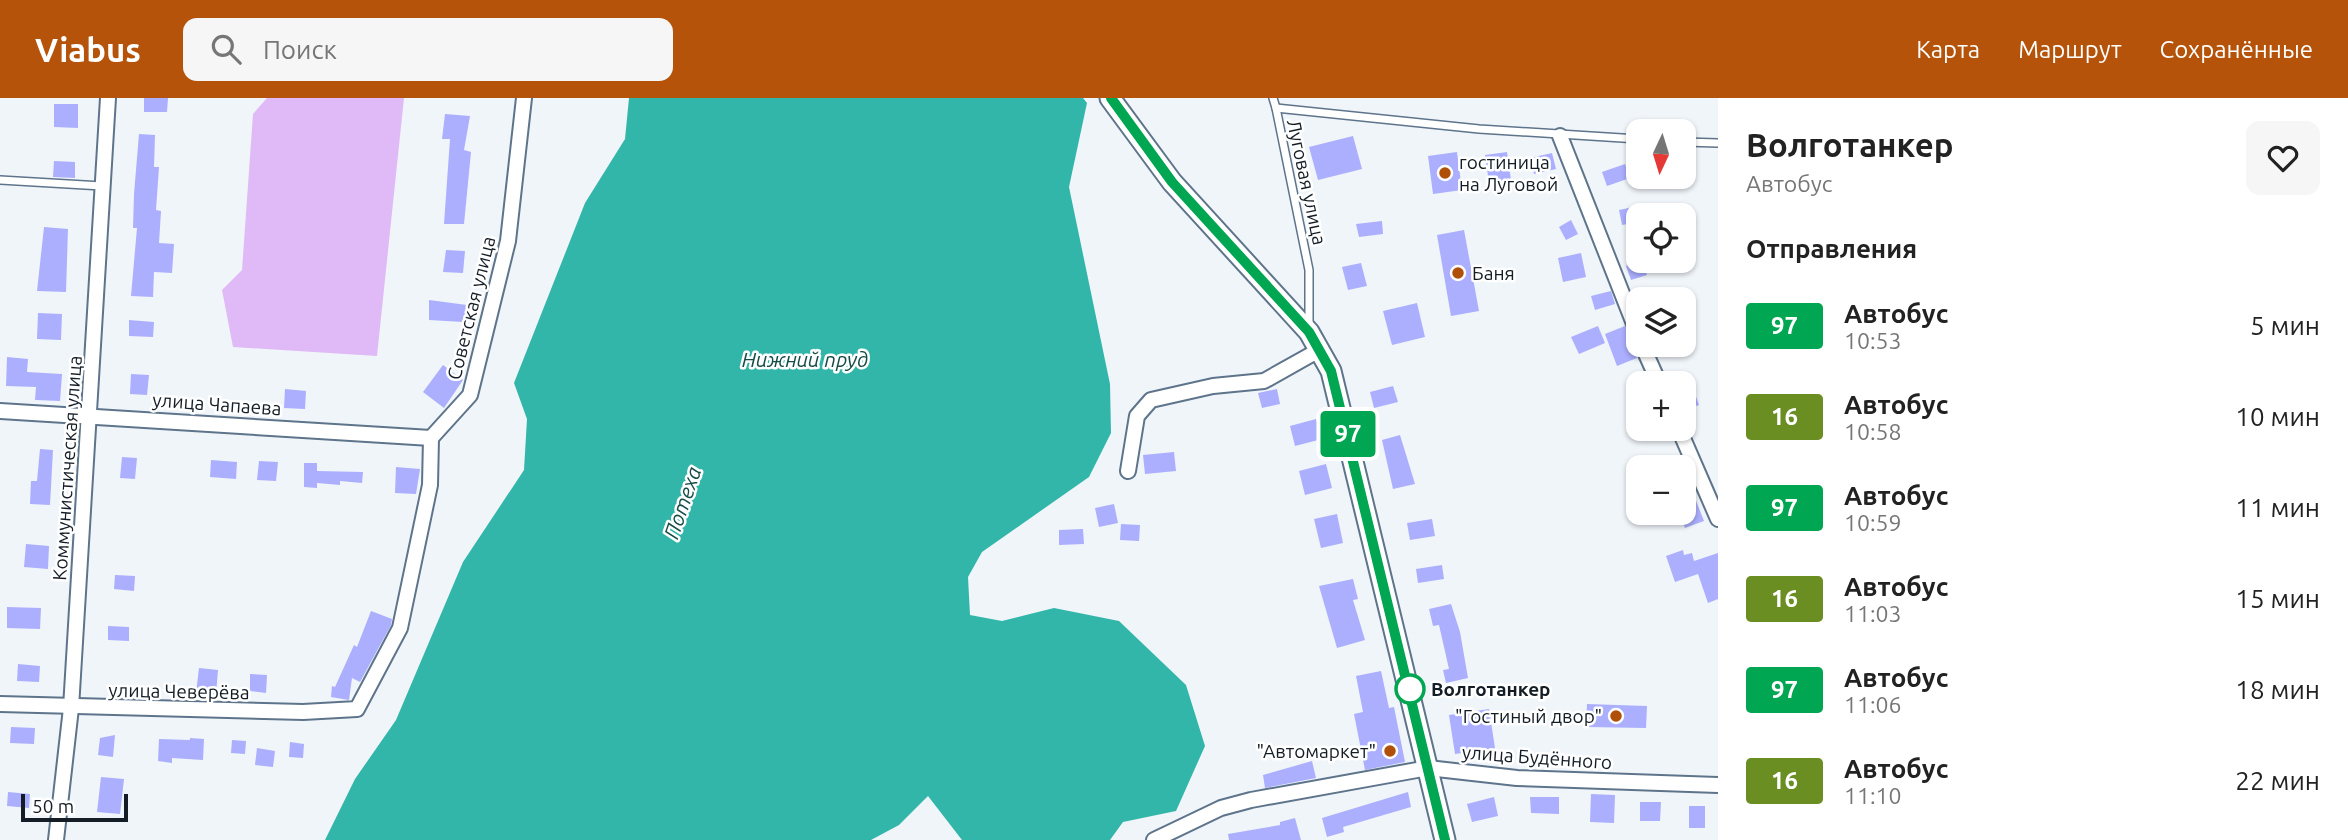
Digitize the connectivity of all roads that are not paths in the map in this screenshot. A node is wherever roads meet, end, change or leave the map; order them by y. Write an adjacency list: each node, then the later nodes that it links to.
1 (108, 98): 11 (street, Коммунистическая улица)
2 (524, 98): 17 (street, Советская улица)
3 (1111, 98): 13 (main road)
4 (1273, 98): 5 (lane)
5 (1276, 108): 6 (lane, Луговая улица); 13 (lane, Луговая улица)
6 (1560, 135): 7 (lane, Луговая улица); 12 (street)
7 (1626, 138)
8 (1696, 142): 9 (lane)
9 (1718, 143)
10 (0, 180): 11 (lane)
11 (103, 187): 16 (street, Коммунистическая улица)
12 (1626, 303)
13 (1309, 332): 14 (main road)
14 (1321, 349): 19 (street); 23 (main road)
15 (0, 411): 16 (street, улица Чапаева)
16 (90, 415): 17 (street, улица Чапаева); 22 (street, Коммунистическая улица)
17 (431, 438): 22 (street, улица Чеверёва)
18 (1684, 441): 20 (street)
19 (1128, 471)
20 (1718, 519)
21 (0, 704): 22 (street, улица Чеверёва)
22 (71, 708): 26 (street, Коммунистическая улица)
23 (1428, 768): 24 (street, улица Будённого); 25 (street, улица Будённого); 27 (main road)
24 (1718, 785)
25 (1154, 839)
26 (56, 840)
27 (1445, 840)

